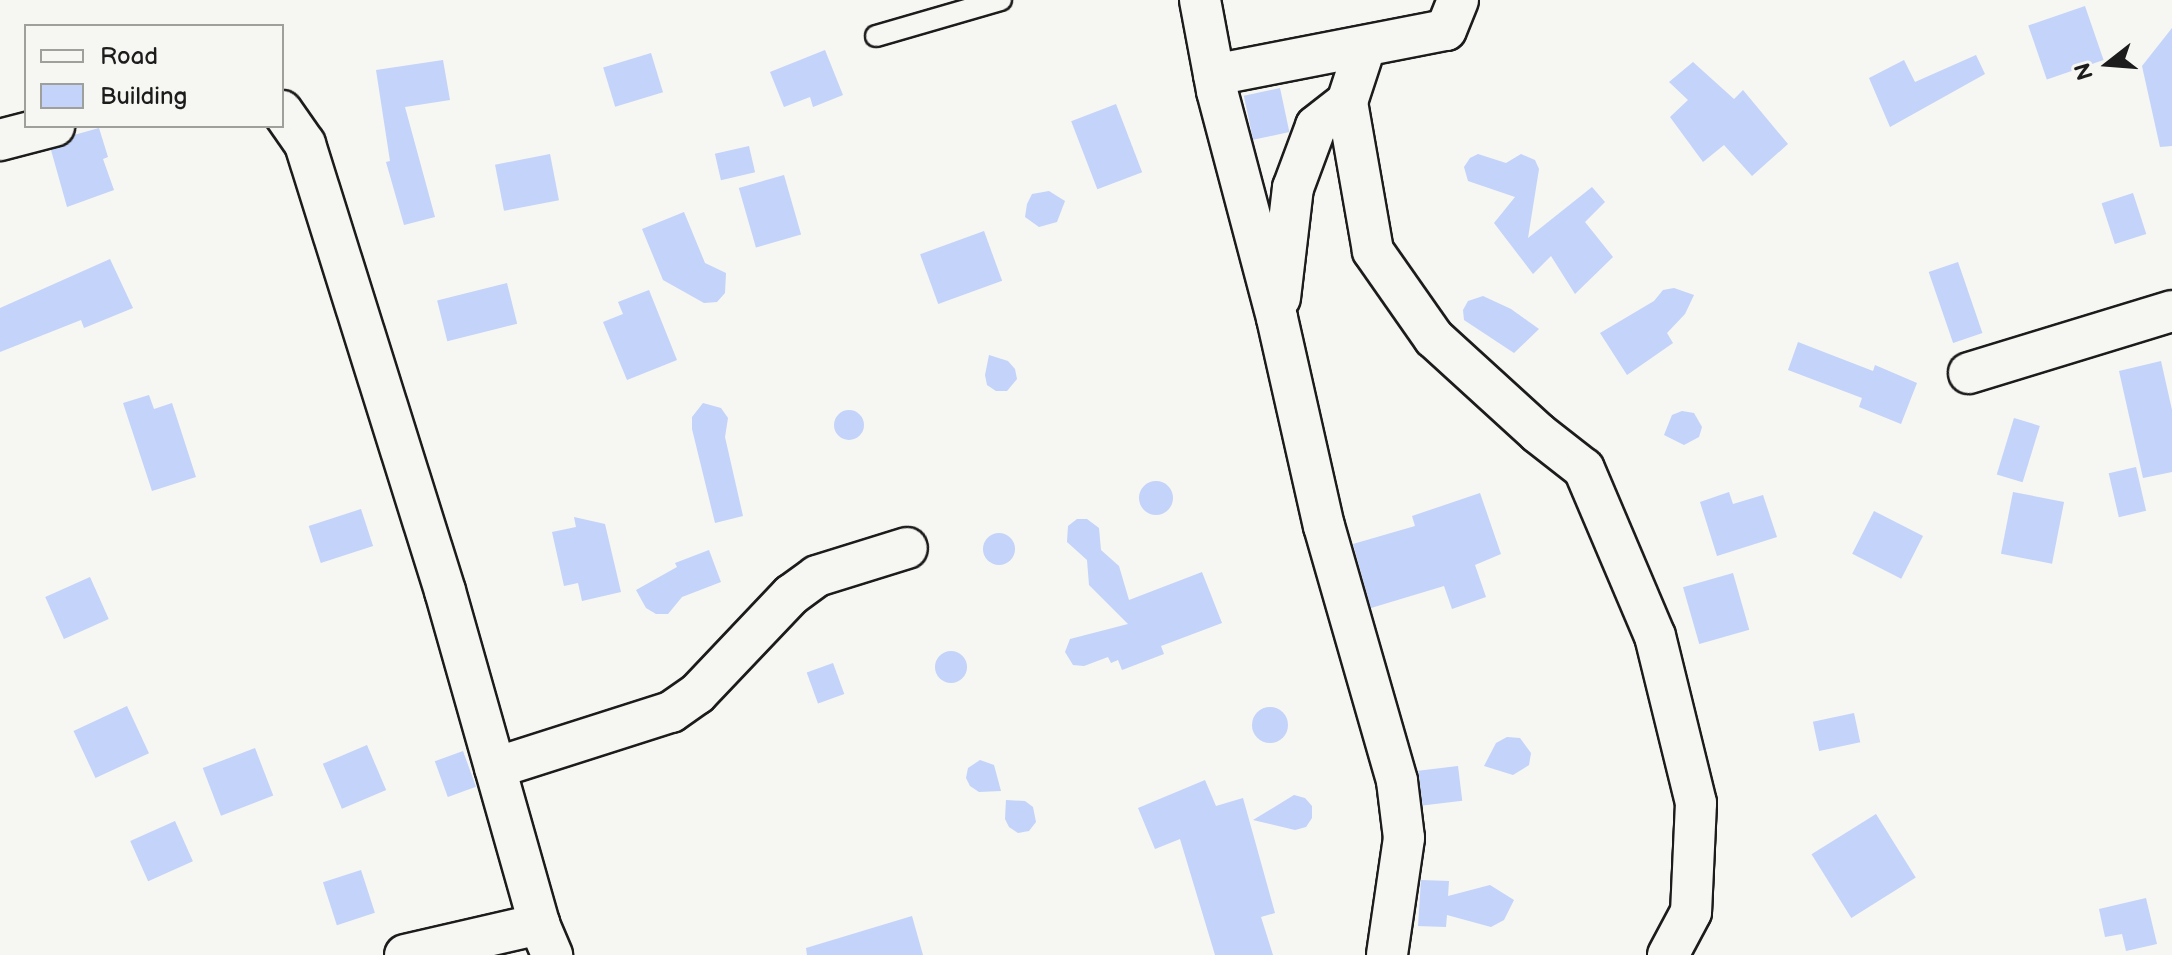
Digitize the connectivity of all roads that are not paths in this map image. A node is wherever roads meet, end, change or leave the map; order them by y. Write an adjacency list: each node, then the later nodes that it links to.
1 (1001, 0): 4 (lane)
2 (1200, 0): 6 (street)
3 (1458, 0): 5 (street)
4 (876, 36)
5 (1365, 47): 6 (street); 7 (street)
6 (1214, 75): 12 (street)
7 (1347, 102): 12 (street); 19 (street)
8 (284, 114): 15 (street)
9 (46, 128): 10 (street)
10 (0, 140)
11 (2172, 311): 13 (street)
12 (1277, 318): 18 (street)
13 (1969, 373)
14 (907, 548): 15 (street)
15 (495, 768): 16 (street)
16 (546, 939): 17 (street)
17 (405, 955)
18 (1387, 955)
19 (1668, 955)

